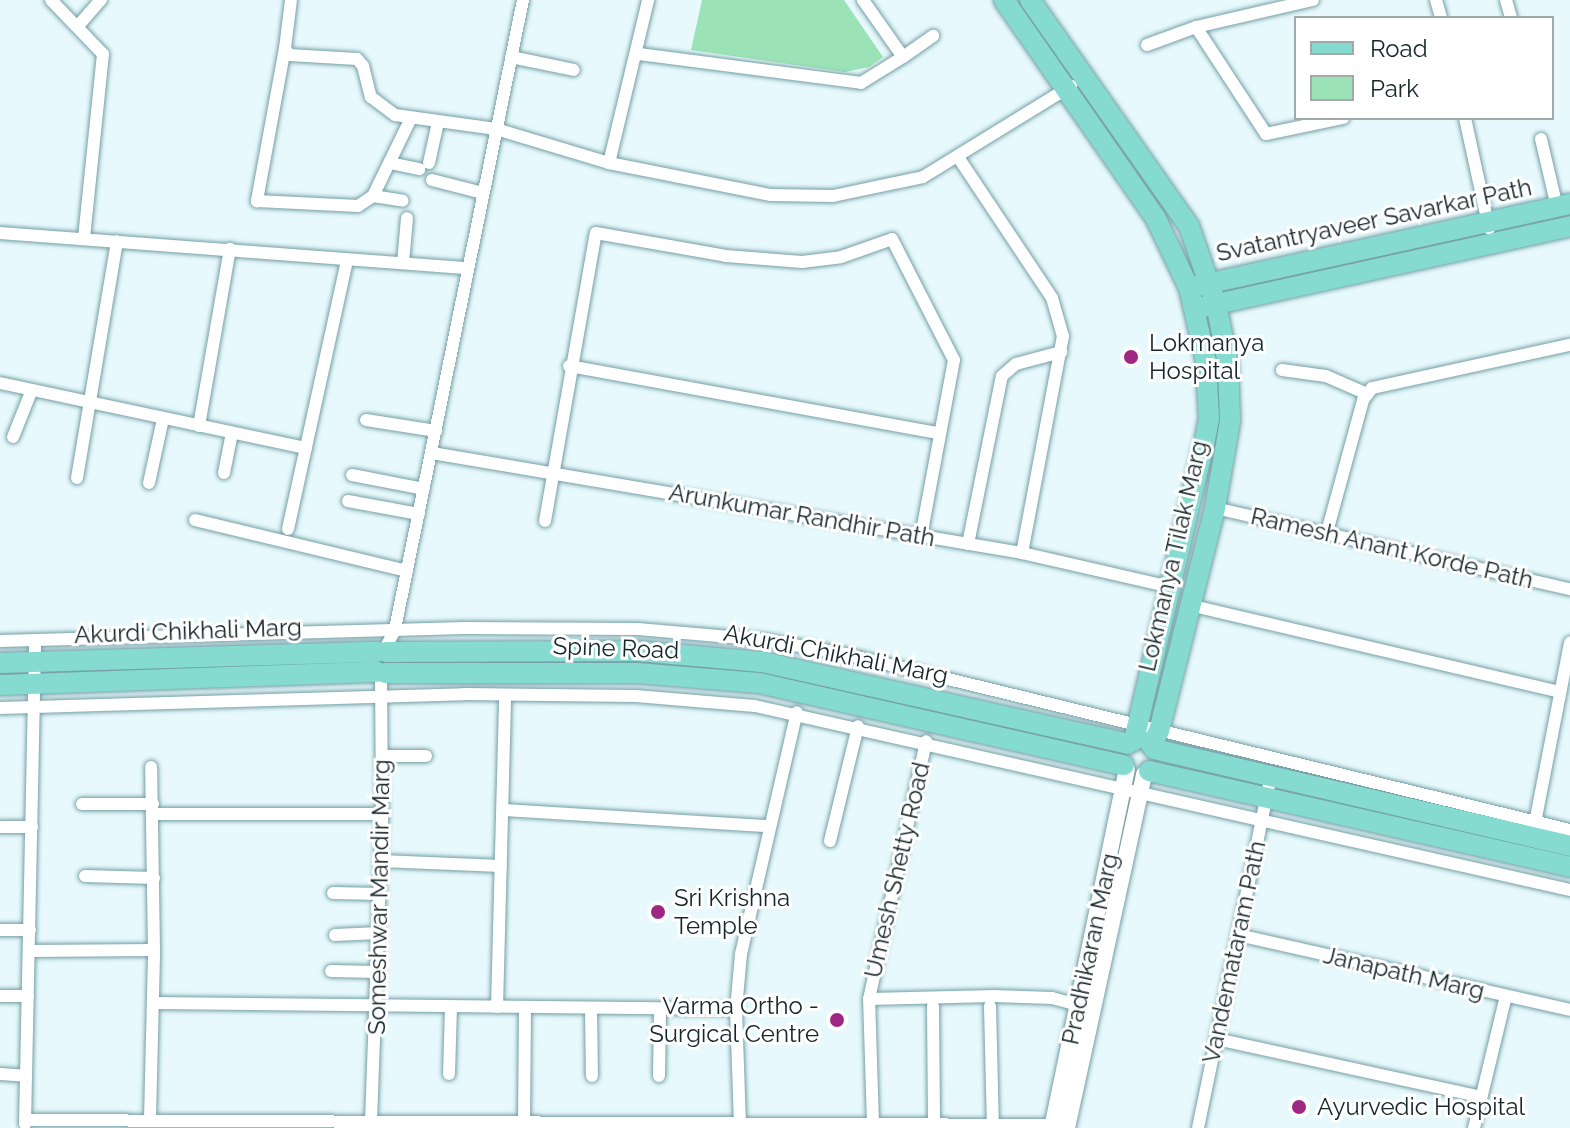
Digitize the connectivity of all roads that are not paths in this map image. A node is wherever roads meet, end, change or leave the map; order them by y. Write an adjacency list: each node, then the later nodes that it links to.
1 (51, 0): 10 (street)
2 (101, 0): 10 (street)
3 (291, 0): 14 (street)
4 (523, 0): 16 (street)
5 (648, 0): 15 (street)
6 (863, 0): 17 (street)
7 (1004, 0): 19 (main road, Lokmanya Tilak Marg)
8 (1030, 0): 19 (main road, Lokmanya Tilak Marg)
9 (1309, 0): 11 (street)
10 (78, 26): 38 (street)
11 (1196, 27): 13 (street); 21 (street)
12 (933, 36): 17 (street)
13 (1147, 45)
14 (285, 48): 20 (street); 31 (street)
15 (639, 54): 17 (street); 28 (street)
16 (511, 57): 18 (street); 24 (street)
17 (903, 57)
18 (574, 70)
19 (1075, 83): 26 (street); 45 (main road, Lokmanya Tilak Marg); 46 (main road, Lokmanya Tilak Marg)
20 (411, 118): 23 (street); 27 (street)
21 (1333, 120)
22 (1465, 120): 35 (street)
23 (438, 122): 24 (street); 27 (street)
24 (496, 129): 28 (street); 30 (street)
25 (1541, 139): 33 (street)
26 (958, 157): 28 (street); 50 (street)
27 (390, 163): 31 (street)
28 (609, 163)
29 (432, 180): 30 (street)
30 (483, 193): 44 (street)
31 (373, 196): 32 (street)
32 (403, 201)
33 (1563, 205): 35 (main road, Svatantryaveer Savarkar Path)
34 (407, 218): 43 (street)
35 (1487, 222): 40 (street); 45 (main road, Svatantryaveer Savarkar Path)
36 (1570, 226): 40 (main road, Svatantryaveer Savarkar Path)
37 (0, 233): 38 (street)
38 (84, 238): 39 (street)
39 (117, 241): 41 (street); 56 (street)
40 (1492, 243): 47 (main road, Svatantryaveer Savarkar Path)
41 (230, 249): 42 (street); 59 (street)
42 (347, 260): 43 (street); 64 (street)
43 (403, 263): 44 (street)
44 (468, 268): 60 (street)
45 (1210, 283): 46 (main road, Svatantryaveer Savarkar Path); 47 (main road, Lokmanya Tilak Marg)
46 (1189, 288): 48 (main road, Lokmanya Tilak Marg)
47 (1216, 304): 48 (main road, Svatantryaveer Savarkar Path); 73 (main road, Lokmanya Tilak Marg)
48 (1195, 308): 83 (main road, Lokmanya Tilak Marg)
49 (1570, 345): 55 (street)
50 (1061, 352): 80 (street); 81 (street)
51 (569, 366): 62 (street); 62 (street); 66 (street)
52 (1282, 370): 55 (street)
53 (0, 383): 54 (street)
54 (31, 392): 56 (street); 63 (street)
55 (1367, 394): 78 (street)
56 (90, 405): 57 (street); 69 (street)
57 (163, 419): 59 (street); 70 (street)
58 (366, 420): 60 (street)
59 (199, 426): 61 (street)
60 (436, 431): 65 (street)
61 (232, 433): 64 (street); 67 (street)
62 (939, 433): 79 (street)
63 (13, 437)
64 (306, 448): 77 (street)
65 (432, 453): 66 (street, Arunkumar Randhir Path); 71 (street)
66 (551, 471): 76 (street); 79 (street, Arunkumar Randhir Path)
67 (224, 473)
68 (352, 475): 71 (street)
69 (77, 478)
70 (149, 483)
71 (424, 489): 74 (street)
72 (348, 501): 74 (street)
73 (1215, 508): 78 (street, Ramesh Anant Korde Path); 85 (main road, Lokmanya Tilak Marg)
74 (419, 514): 82 (street)
75 (195, 520): 82 (street)
76 (545, 521)
77 (288, 529)
78 (1327, 532): 84 (street, Ramesh Anant Korde Path)
79 (921, 537): 80 (street, Arunkumar Randhir Path)
80 (968, 544): 81 (street, Arunkumar Randhir Path)
81 (1022, 553): 83 (street, Arunkumar Randhir Path)
82 (407, 571): 86 (street)
83 (1171, 587): 101 (main road, Lokmanya Tilak Marg)
84 (1570, 589)
85 (1189, 605): 94 (street); 101 (main road, Lokmanya Tilak Marg)
86 (395, 629): 87 (street); 90 (street); 101 (street)
87 (35, 640): 88 (street); 92 (street)
88 (0, 641)
89 (1570, 642): 94 (street)
90 (382, 662): 92 (main road, Akurdi Chikhali Marg); 95 (street, Someshwar Mandir Marg); 101 (main road, Akurdi Chikhali Marg); 106 (main road, Spine Road)
91 (0, 663): 92 (main road, Akurdi Chikhali Marg)
92 (33, 673): 93 (main road); 97 (street)
93 (0, 685)
94 (1559, 692): 117 (street)
95 (384, 695): 96 (street); 97 (street); 103 (street, Someshwar Mandir Marg)
96 (505, 695): 99 (street); 111 (street)
97 (34, 707): 98 (street); 116 (street)
98 (0, 708)
99 (797, 712): 100 (street); 114 (street)
100 (858, 726): 102 (street); 119 (street)
101 (1144, 739): 106 (main road); 106 (main road); 107 (main road, Akurdi Chikhali Marg); 117 (street)
102 (926, 741): 106 (street); 141 (street, Umesh Shetty Road)
103 (383, 756): 104 (street); 112 (street, Someshwar Mandir Marg)
104 (426, 756)
105 (151, 767): 110 (street)
106 (1135, 777): 108 (main road); 113 (street); 143 (street, Pradhikaran Marg); 173 (street, Pradhikaran Marg)
107 (1271, 777): 108 (street, Vandemataram Path); 117 (main road, Akurdi Chikhali Marg)
108 (1266, 798): 113 (street, Vandemataram Path); 123 (main road)
109 (82, 804): 110 (street)
110 (153, 809): 112 (street); 125 (street)
111 (504, 810): 114 (street); 122 (street)
112 (382, 814): 121 (street, Someshwar Mandir Marg)
113 (1262, 819): 126 (street); 133 (street, Vandemataram Path)
114 (769, 826): 152 (street)
115 (0, 827): 116 (street)
116 (32, 827): 130 (street)
117 (1534, 830): 118 (street); 120 (main road, Akurdi Chikhali Marg)
118 (1570, 830)
119 (830, 841)
120 (1570, 846)
121 (381, 861): 122 (street); 128 (street, Someshwar Mandir Marg)
122 (501, 866): 148 (street)
123 (1570, 867)
124 (85, 876): 125 (street)
125 (154, 878): 134 (street)
126 (1570, 890)
127 (333, 893): 128 (street)
128 (380, 894): 131 (street, Someshwar Mandir Marg)
129 (0, 930): 130 (street)
130 (30, 930): 135 (street)
131 (379, 933): 132 (street); 137 (street, Someshwar Mandir Marg)
132 (335, 935)
133 (1238, 935): 140 (street, Janapath Marg); 154 (street, Vandemataram Path)
134 (154, 950): 135 (street); 142 (street)
135 (29, 951): 139 (street)
136 (331, 971): 137 (street)
137 (378, 972): 144 (street, Someshwar Mandir Marg)
138 (0, 996): 139 (street)
139 (28, 996): 157 (street)
140 (1506, 996): 153 (street, Janapath Marg); 160 (street)
141 (869, 999): 143 (street, Umesh Shetty Road); 167 (street, Umesh Shetty Road)
142 (154, 1003): 144 (street); 161 (street)
143 (1079, 1005): 173 (street, Pradhikaran Marg)
144 (377, 1006): 147 (street); 162 (street, Someshwar Mandir Marg)
145 (933, 1006): 172 (street)
146 (990, 1006): 171 (street)
147 (451, 1007): 148 (street); 156 (street)
148 (497, 1007): 149 (street)
149 (525, 1007): 150 (street); 163 (street)
150 (591, 1008): 151 (street); 158 (street)
151 (660, 1009): 152 (street); 159 (street)
152 (736, 1009): 166 (street)
153 (1570, 1010)
154 (1216, 1039): 160 (street); 174 (street, Vandemataram Path)
155 (0, 1074): 157 (street)
156 (449, 1074)
157 (26, 1076): 164 (street)
158 (592, 1076)
159 (659, 1076)
160 (1481, 1097): 175 (street)
161 (150, 1119): 164 (street); 165 (street)
162 (371, 1121): 163 (street); 165 (street)
163 (524, 1123): 168 (street)
164 (25, 1124)
165 (242, 1124)
166 (740, 1124): 169 (street); 170 (street)
167 (873, 1124): 170 (street); 172 (street)
168 (590, 1126): 169 (street)
169 (709, 1126)
170 (823, 1126)
171 (993, 1126): 172 (street); 173 (street)
172 (934, 1127)
173 (1060, 1127)
174 (1198, 1128)
175 (1474, 1128)

